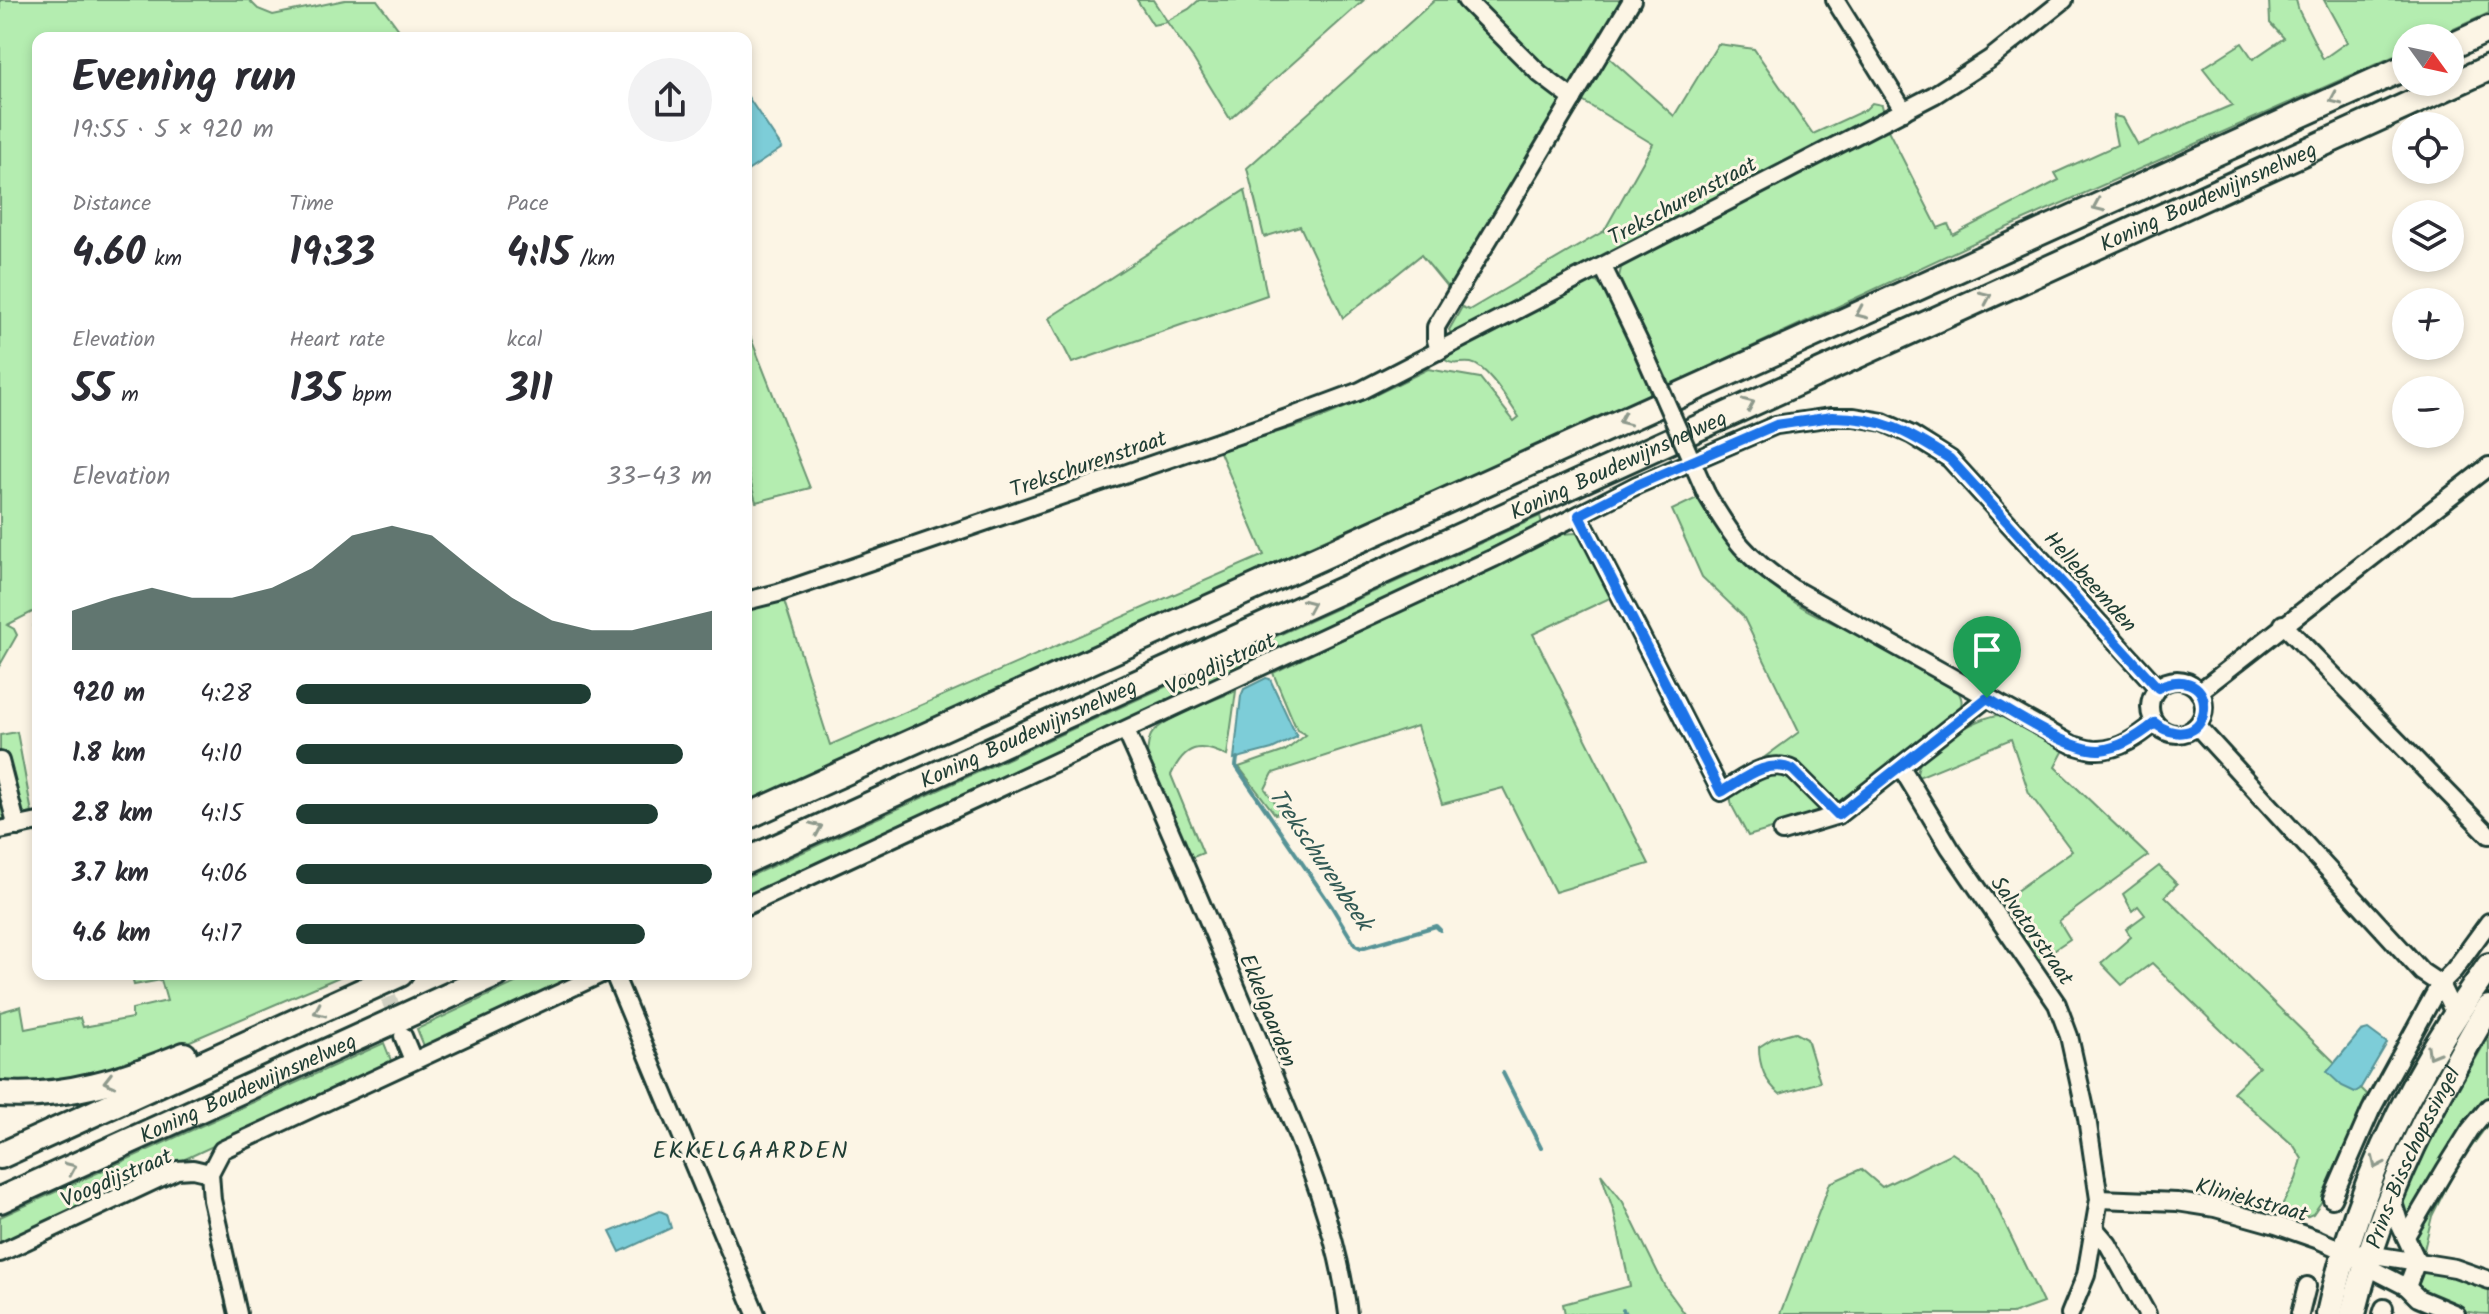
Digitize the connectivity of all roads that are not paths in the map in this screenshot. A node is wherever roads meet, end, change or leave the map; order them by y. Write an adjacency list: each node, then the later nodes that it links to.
1 (1466, 0): 9 (street)
2 (1632, 0): 9 (street)
3 (1835, 0): 10 (street)
4 (2064, 0): 10 (street, Trekschurenstraat)
5 (2489, 29): 6 (highway)
6 (2464, 41)
7 (2489, 68): 32 (highway, Koning Boudewijnsnelweg, one-way to 7)
8 (2392, 73): 25 (highway, Koning Boudewijnsnelweg, one-way to 25)
9 (1573, 99): 12 (street)
10 (1904, 111): 11 (street, Trekschurenstraat)
11 (1603, 267): 12 (street, Trekschurenstraat); 19 (street, bridge)
12 (1439, 351): 15 (street, Trekschurenstraat)
13 (2489, 466): 16 (street)
14 (1579, 515): 17 (street, Hellebeemden); 22 (street, Voogdijstraat); 26 (street)
15 (752, 599)
16 (2283, 624): 18 (street); 31 (street)
17 (2158, 688): 18 (street); 20 (street)
18 (2199, 692): 21 (street)
19 (1987, 698): 20 (street); 24 (street)
20 (2155, 723): 21 (street)
21 (2197, 726): 40 (street)
22 (1126, 731): 33 (street, Voogdijstraat); 65 (street, Ekkelgaarden)
23 (0, 761): 28 (street)
24 (1901, 767): 26 (street); 51 (street, Salvatorstraat)
25 (752, 814)
26 (1838, 815): 30 (street)
27 (32, 823): 28 (street)
28 (17, 827): 29 (street)
29 (0, 830)
30 (1782, 832)
31 (2489, 835)
32 (752, 858)
33 (752, 903)
34 (2489, 922): 40 (street)
35 (2485, 972): 40 (street, Prins-Bisschopssingel); 42 (highway, Prins-Bisschopssingel)
36 (387, 980): 43 (highway, Koning Boudewijnsnelweg, one-way to 43)
37 (484, 980): 53 (highway, Koning Boudewijnsnelweg, one-way to 37)
38 (588, 980): 45 (street)
39 (617, 980): 64 (street)
40 (2440, 984): 42 (street); 52 (street)
41 (2489, 1008): 50 (highway, Prins-Bisschopssingel)
42 (2455, 1015): 56 (highway, Prins-Bisschopssingel, one-way to 56)
43 (290, 1024): 46 (highway, one-way to 46); 48 (highway, Koning Boudewijnsnelweg)
44 (403, 1036): 45 (street)
45 (413, 1060): 49 (street)
46 (0, 1094)
47 (2489, 1107): 55 (street, Prins-Bisschopssingel)
48 (0, 1156)
49 (210, 1173): 57 (street, Voogdijstraat); 63 (street)
50 (2391, 1194): 55 (street); 58 (highway, Prins-Bisschopssingel)
51 (2099, 1199): 54 (street, Salvatorstraat); 56 (street, Kliniekstraat)
52 (2332, 1199)
53 (0, 1200)
54 (2095, 1229): 66 (street, Salvatorstraat); 67 (street)
55 (2406, 1236): 59 (street)
56 (2344, 1251): 58 (street, Kliniekstraat); 69 (highway, Prins-Bisschopssingel)
57 (0, 1253)
58 (2368, 1260): 59 (street, Kliniekstraat); 62 (street); 70 (highway, Prins-Bisschopssingel)
59 (2417, 1261): 60 (street, Kliniekstraat); 62 (street)
60 (2489, 1280)
61 (2307, 1286): 68 (street)
62 (2407, 1287): 71 (street)
63 (238, 1314)
64 (756, 1314)
65 (1348, 1314)
66 (2070, 1314)
67 (2147, 1314)
68 (2300, 1314)
69 (2329, 1314)
70 (2353, 1314)
71 (2456, 1314)

